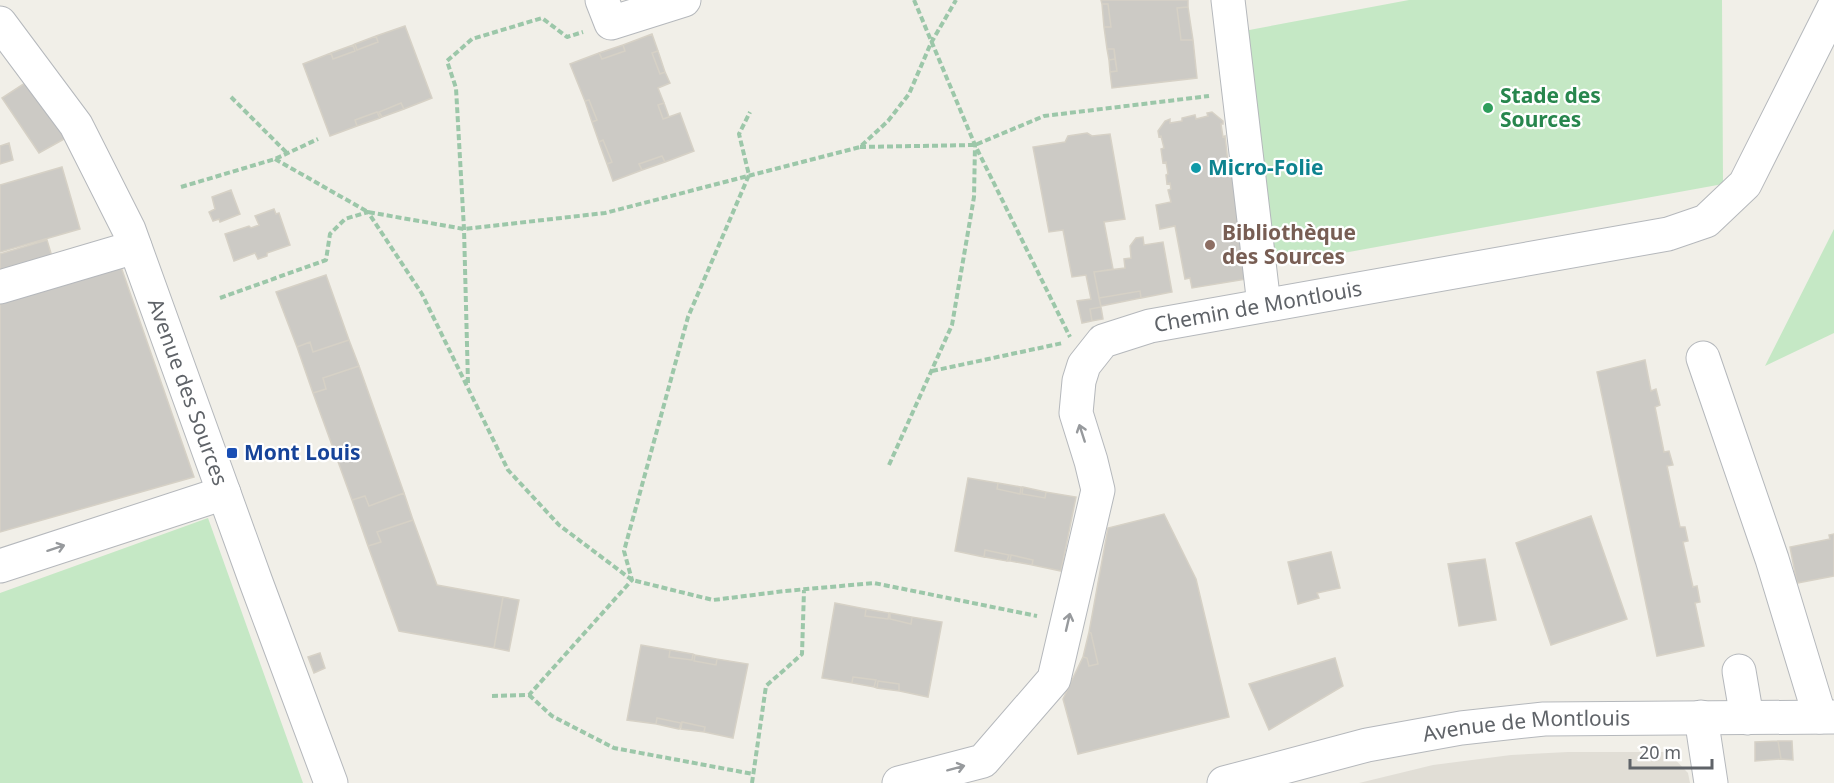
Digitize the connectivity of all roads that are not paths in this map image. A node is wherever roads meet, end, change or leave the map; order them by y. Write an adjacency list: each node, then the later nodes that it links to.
1 (684, 0): 4 (street)
2 (1228, 0): 8 (street)
3 (1834, 8): 8 (street, Chemin de Montlouis)
4 (606, 11)
5 (0, 23): 6 (street, Avenue des Sources)
6 (135, 247): 7 (street); 10 (street, Avenue des Sources)
7 (0, 287)
8 (1264, 305): 17 (street, Chemin de Montlouis, one-way to 8)
9 (1703, 358): 14 (street)
10 (224, 492): 11 (street, one-way to 10); 16 (street, Avenue des Sources)
11 (0, 566)
12 (1739, 671): 15 (street)
13 (1701, 717): 15 (street, Avenue de Montlouis); 18 (street, Avenue de Montlouis); 19 (street)
14 (1827, 717): 15 (street, Avenue de Montlouis)
15 (1747, 718)
16 (331, 783)
17 (899, 783)
18 (1224, 783)
19 (1711, 783)

